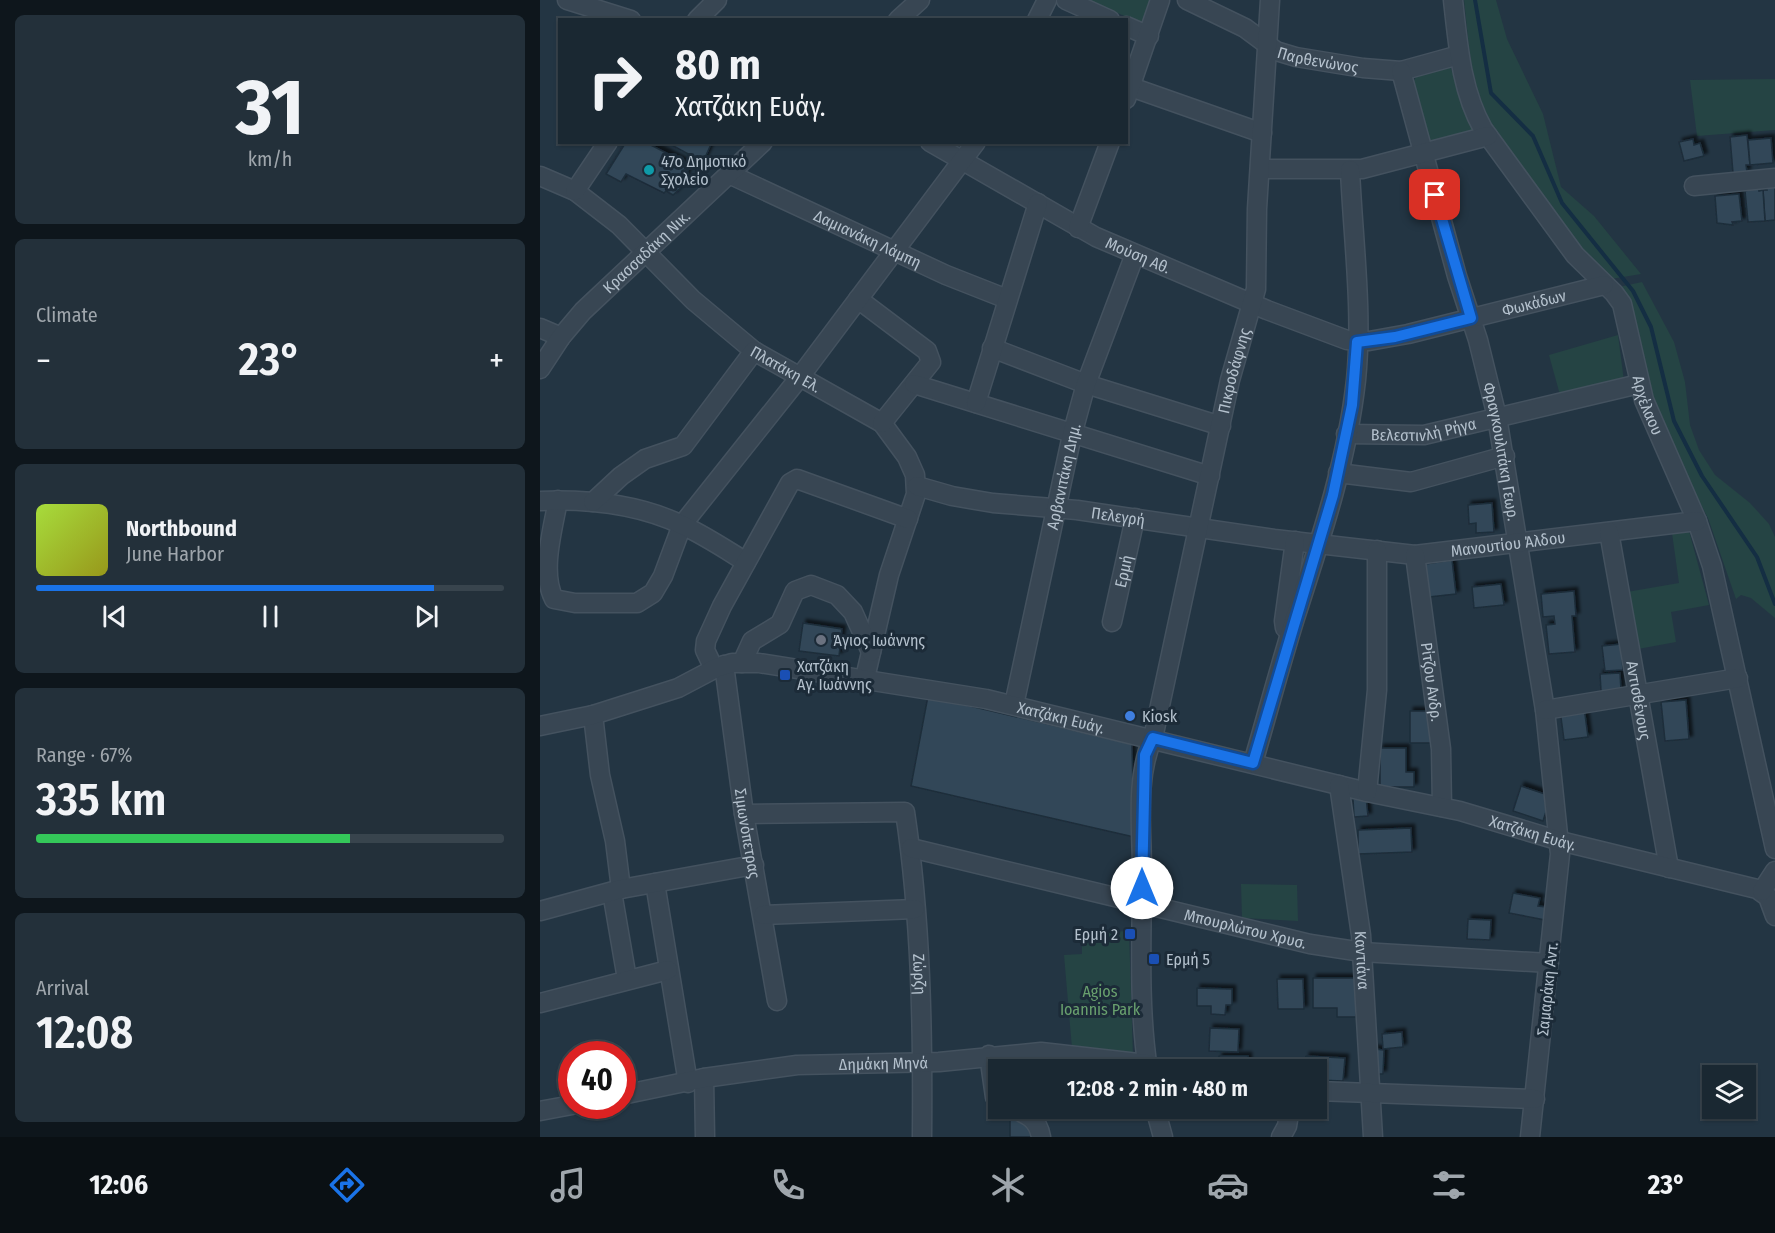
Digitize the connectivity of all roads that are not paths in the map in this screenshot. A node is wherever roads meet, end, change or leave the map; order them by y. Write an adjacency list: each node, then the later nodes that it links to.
1 (567, 0): 9 (street)
2 (717, 0): 12 (street)
3 (920, 0): 13 (street)
4 (1047, 0): 14 (street)
5 (1160, 0): 17 (street)
6 (1187, 0): 18 (street, Παρθενώνος)
7 (1270, 0): 18 (street, Πικροδάφνης)
8 (1453, 0): 19 (street, Αρχέλαου)
9 (592, 4): 11 (street)
10 (1072, 9): 15 (street)
11 (626, 18)
12 (699, 18)
13 (900, 18)
14 (1037, 18)
15 (1103, 18)
16 (1128, 27): 17 (street)
17 (1149, 36): 21 (street)
18 (1268, 46): 20 (street, Παρθενώνος); 22 (street, Πικροδάφνης)
19 (1459, 55): 20 (street, Παρθενώνος); 23 (street, Αρχέλαου)
20 (1401, 71): 29 (street, Φραγκουλιτάκη Γεωρ.)
21 (1129, 93): 22 (street)
22 (1262, 133): 31 (street, Πικροδάφνης)
23 (1488, 136): 29 (street); 43 (street, Αρχέλαου)
24 (607, 144): 37 (street)
25 (761, 144): 33 (street, Κρασσαδάκη Νικ.)
26 (933, 144): 30 (street, Μούση Αθ.)
27 (975, 144): 30 (street)
28 (1109, 144): 39 (street)
29 (1424, 155): 32 (street); 47 (street, Φραγκουλιτάκη Γεωρ.)
30 (963, 162): 38 (street, Μούση Αθ.); 40 (street)
31 (1261, 169): 32 (street); 46 (street, Πικροδάφνης)
32 (1350, 170): 50 (street)
33 (729, 174): 40 (street, Δαμιανάκη Λάμπη); 41 (street, Κρασσαδάκη Νικ.)
34 (540, 176): 37 (street, Πλατάκη Ελ.)
35 (1775, 178): 36 (street)
36 (1694, 186)
37 (575, 191): 41 (street, Πλατάκη Ελ.)
38 (1038, 202): 39 (street, Μούση Αθ.); 45 (street)
39 (1078, 228): 42 (street, Μούση Αθ.)
40 (894, 251): 44 (street); 45 (street, Δαμιανάκη Λάμπη)
41 (645, 252): 49 (street, Κρασσαδάκη Νικ.); 52 (street, Πλατάκη Ελ.)
42 (1135, 254): 46 (street, Μούση Αθ.); 56 (street, Αρβανιτάκη Δημ.)
43 (1604, 285): 47 (street, Φωκάδων); 57 (street, Αρχέλαου)
44 (858, 299): 54 (street); 55 (street)
45 (1008, 299): 51 (street)
46 (1253, 304): 50 (street, Μούση Αθ.); 61 (street, Πικροδάφνης)
47 (1471, 318): 50 (street, Φωκάδων); 59 (street, Φραγκουλιτάκη Γεωρ.)
48 (540, 328): 49 (street)
49 (561, 337): 53 (street, Κρασσαδάκη Νικ.)
50 (1357, 342): 62 (street)
51 (992, 348): 56 (street); 58 (street)
52 (754, 351): 54 (street, Πλατάκη Ελ.); 69 (street)
53 (540, 369)
54 (799, 378): 60 (street, Πλατάκη Ελ.); 74 (street)
55 (914, 384): 58 (street); 60 (street)
56 (1086, 384): 61 (street); 63 (street, Αρβανιτάκη Δημ.)
57 (1639, 384): 59 (street, Βελεστινλή Ρήγα); 73 (street, Αρχέλαου)
58 (976, 403): 63 (street)
59 (1497, 417): 62 (street, Βελεστινλή Ρήγα); 64 (street, Φραγκουλιτάκη Γεωρ.)
60 (882, 423): 67 (street, Πλατάκη Ελ.)
61 (1221, 426): 66 (street, Πικροδάφνης)
62 (1346, 434): 65 (street)
63 (1072, 435): 66 (street); 70 (street, Αρβανιτάκη Δημ.)
64 (1505, 456): 65 (street); 78 (street, Φραγκουλιτάκη Γεωρ.)
65 (1338, 473): 79 (street)
66 (1209, 476): 75 (street, Πικροδάφνης)
67 (917, 486): 70 (street, Πελεγρή); 72 (street)
68 (549, 501): 69 (street); 74 (street)
69 (593, 502): 74 (street)
70 (1054, 509): 71 (street, Πελεγρή); 91 (street, Αρβανιτάκη Δημ.)
71 (1135, 518): 75 (street, Πελεγρή); 83 (street, Ερμή)
72 (908, 519): 82 (street, Σιμωνόπετρας); 85 (street)
73 (1697, 521): 76 (street, Μανουτίου Άλδου); 89 (street, Αρχέλαου)
74 (682, 525): 82 (street)
75 (1198, 526): 77 (street, Πελεγρή); 95 (street, Πικροδάφνης)
76 (1609, 532): 78 (street, Μανουτίου Άλδου); 90 (street, Αντισθένους)
77 (1295, 541): 79 (street, Πελεγρή); 84 (street)
78 (1519, 542): 81 (street, Μανουτίου Άλδου); 92 (street, Φραγκουλιτάκη Γεωρ.)
79 (1320, 544): 80 (street, Μανουτίου Άλδου); 84 (street)
80 (1377, 550): 81 (street, Μανουτίου Άλδου); 98 (street)
81 (1415, 555): 99 (street, Ρίτζου Ανδρ.)
82 (746, 562): 87 (street, Σιμωνόπετρας)
83 (1112, 622)
84 (1291, 631): 96 (street)
85 (871, 652): 86 (street); 88 (street)
86 (742, 663): 87 (street, Χατζάκη Ευάγ.); 88 (street, Χατζάκη Ευάγ.)
87 (719, 667): 93 (street, Χατζάκη Ευάγ.); 100 (street, Σιμωνόπετρας)
88 (865, 678): 91 (street, Χατζάκη Ευάγ.)
89 (1738, 678): 90 (street); 103 (street, Αρχέλαου)
90 (1637, 696): 92 (street); 105 (street, Αντισθένους)
91 (1014, 705): 95 (street, Χατζάκη Ευάγ.)
92 (1545, 710): 101 (street, Φραγκουλιτάκη Γεωρ.)
93 (593, 715): 94 (street, Χατζάκη Ευάγ.); 108 (street)
94 (540, 726)
95 (1153, 738): 96 (street, Χατζάκη Ευάγ.); 110 (street)
96 (1253, 763): 97 (street, Χατζάκη Ευάγ.)
97 (1339, 785): 98 (street, Χατζάκη Ευάγ.); 115 (street, Καντιάνα)
98 (1367, 792): 99 (street, Χατζάκη Ευάγ.)
99 (1442, 807): 101 (street, Χατζάκη Ευάγ.)
100 (744, 814): 102 (street, Ζώρζη); 104 (street, Σιμωνόπετρας)
101 (1560, 841): 105 (street, Χατζάκη Ευάγ.); 116 (street, Σαμαράκη Αντ.)
102 (911, 848): 110 (street, Μπουρλώτου Χρυσ.); 111 (street, Ζώρζη)
103 (1775, 849)
104 (754, 865): 107 (street); 113 (street, Σιμωνόπετρας)
105 (1669, 868): 109 (street, Χατζάκη Ευάγ.)
106 (1775, 871): 109 (street)
107 (655, 883): 108 (street); 117 (street)
108 (616, 890): 112 (street); 118 (street)
109 (1762, 891): 114 (street)
110 (1142, 904): 115 (street, Μπουρλώτου Χρυσ.); 124 (street)
111 (915, 909): 113 (street); 125 (street, Ζώρζη)
112 (540, 911)
113 (763, 915): 119 (street, Σιμωνόπετρας)
114 (1775, 916)
115 (1362, 952): 116 (street, Μπουρλώτου Χρυσ.); 129 (street, Καντιάνα)
116 (1549, 963): 130 (street, Σαμαράκη Αντ.)
117 (668, 970): 118 (street); 126 (street)
118 (627, 979): 120 (street)
119 (777, 1001)
120 (540, 1003)
121 (988, 1055): 122 (street); 123 (street, Δημάκη Μηνά); 125 (street, Δημάκη Μηνά)
122 (989, 1059)
123 (1090, 1059)
124 (1147, 1059)
125 (922, 1063): 126 (street, Δημάκη Μηνά); 137 (street, Ζώρζη)
126 (696, 1081): 128 (street, Δημάκη Μηνά); 136 (street)
127 (1327, 1091): 129 (street)
128 (636, 1092)
129 (1370, 1093): 130 (street); 141 (street, Καντιάνα)
130 (1535, 1098): 142 (street, Σαμαράκη Αντ.)
131 (558, 1108): 132 (street)
132 (540, 1112)
133 (1033, 1119): 138 (street)
134 (1158, 1119): 139 (street)
135 (1288, 1119): 140 (street)
136 (705, 1137)
137 (922, 1137)
138 (1041, 1137)
139 (1162, 1137)
140 (1281, 1137)
141 (1373, 1137)
142 (1530, 1137)

